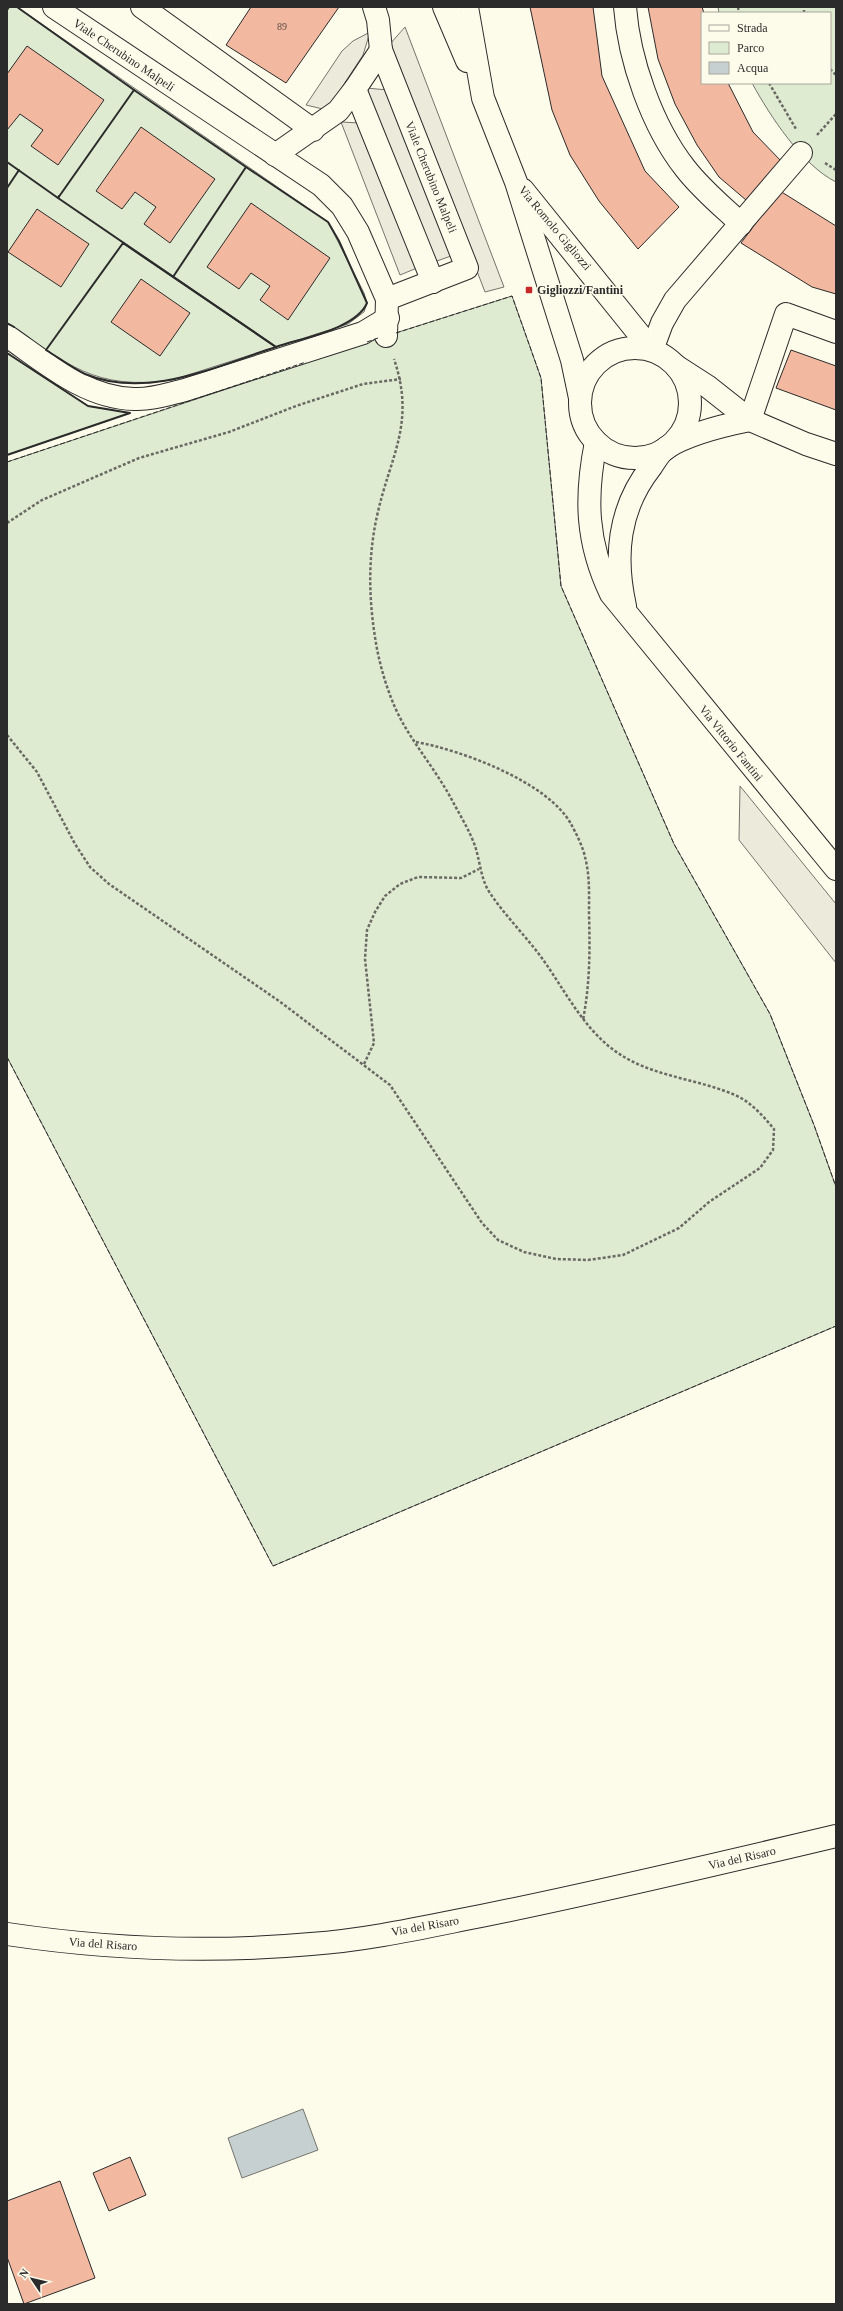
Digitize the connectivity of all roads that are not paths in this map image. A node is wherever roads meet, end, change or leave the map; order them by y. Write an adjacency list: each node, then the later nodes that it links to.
1 (54, 7): 12 (street, Viale Cherubino Malpeli)
2 (142, 7): 10 (street)
3 (374, 7): 7 (street, Viale Cherubino Malpeli)
4 (444, 7): 9 (street)
5 (467, 7): 9 (street, Via Romolo Gigliozzi)
6 (625, 7): 14 (street)
7 (381, 50): 8 (street); 15 (street, Viale Cherubino Malpeli)
8 (355, 89): 10 (street); 15 (street)
9 (482, 98): 13 (street, Via Romolo Gigliozzi)
10 (313, 130): 12 (street)
11 (801, 154): 14 (street)
12 (275, 155): 16 (street, Viale Cherubino Malpeli)
13 (516, 182): 19 (street, Via Romolo Gigliozzi); 21 (street, Via Romolo Gigliozzi)
14 (741, 224): 19 (street)
15 (432, 282): 16 (street, Viale Cherubino Malpeli)
16 (387, 318): 18 (street)
17 (836, 332): 22 (street)
18 (7, 336)
19 (652, 350): 20 (street); 21 (street)
20 (676, 366): 22 (street); 24 (street)
21 (580, 398): 23 (street)
22 (750, 420): 24 (street); 25 (street)
23 (596, 442): 24 (street); 26 (street, Via Vittorio Fantini)
24 (665, 449): 26 (street, Via Vittorio Fantini)
25 (836, 454)
26 (627, 615): 27 (street, Via Vittorio Fantini)
27 (836, 869)
28 (836, 1836): 29 (street, Via del Risaro)
29 (7, 1934)

